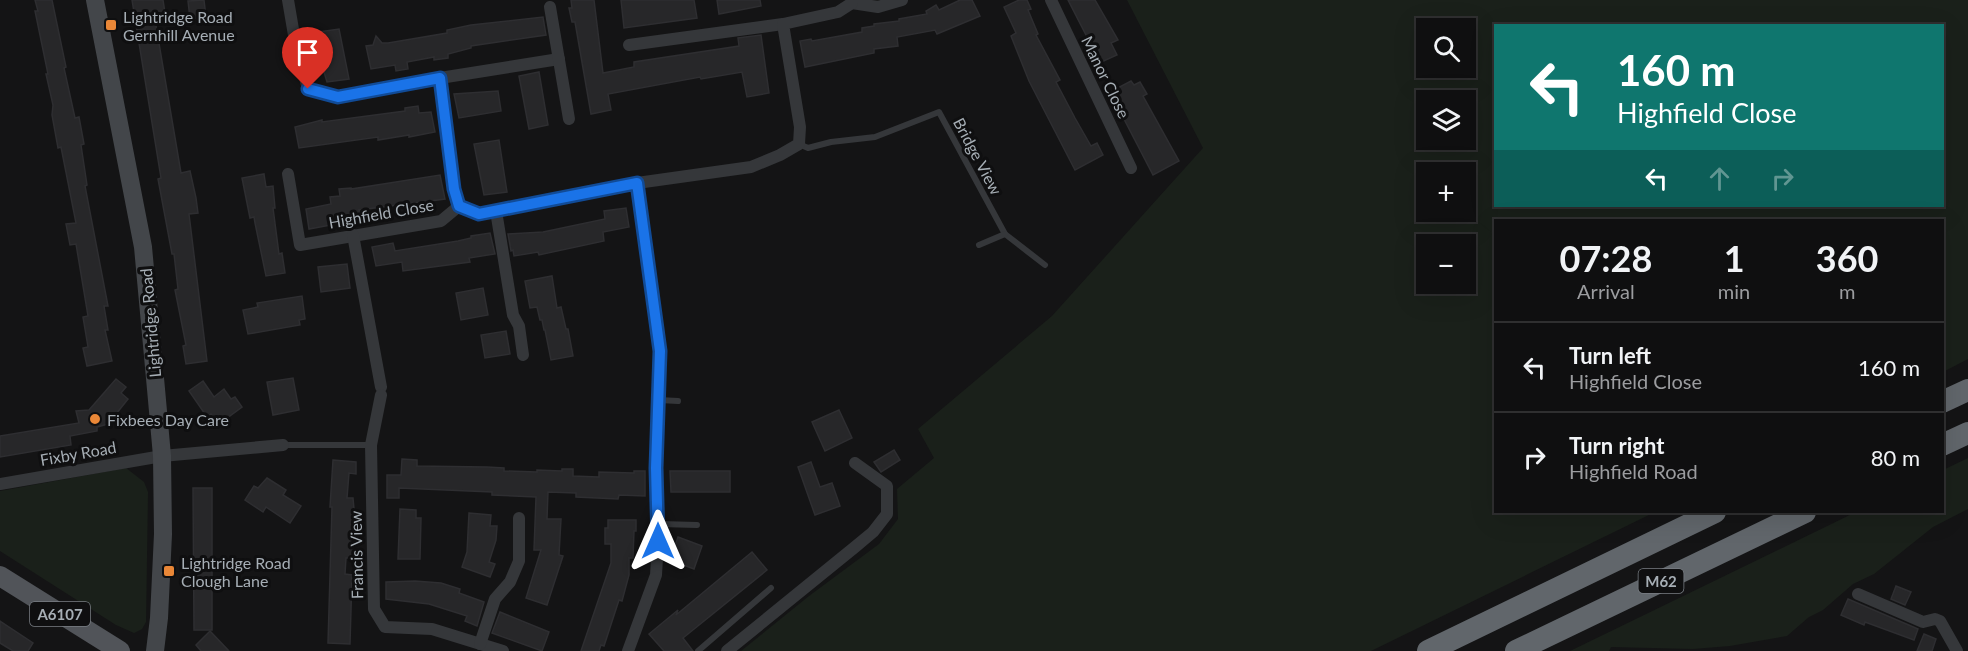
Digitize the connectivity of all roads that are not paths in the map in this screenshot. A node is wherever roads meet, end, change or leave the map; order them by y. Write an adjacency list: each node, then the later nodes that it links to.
1 (95, 0): 31 (street, Lightridge Road)
2 (288, 0): 10 (street)
3 (902, 0): 5 (street)
4 (1051, 0): 13 (street, Manor Close)
5 (852, 2): 7 (street)
6 (550, 7): 9 (street)
7 (783, 24): 8 (street); 12 (street)
8 (629, 45)
9 (559, 59): 10 (street); 11 (street)
10 (440, 78): 16 (street)
11 (569, 119)
12 (799, 144): 15 (street, Highfield Close); 18 (lane, Bridge View)
13 (1131, 168)
14 (288, 174): 19 (street, Highfield Close)
15 (637, 183): 17 (street, Highfield Close); 24 (street)
16 (459, 206): 17 (street, Highfield Close); 19 (street, Highfield Close)
17 (496, 211): 22 (street)
18 (1005, 234): 20 (lane); 21 (lane, Bridge View)
19 (353, 235): 30 (street, Francis View)
20 (979, 245)
21 (1045, 265)
22 (523, 355)
23 (1968, 390): 26 (highway)
24 (658, 400): 25 (lane); 37 (street)
25 (678, 401)
26 (1944, 401)
27 (1968, 433): 28 (highway)
28 (1944, 444)
29 (283, 445): 30 (lane); 31 (street, Fixby Road)
30 (371, 445): 42 (street, Francis View)
31 (162, 456): 33 (street, Fixby Road); 44 (street, Lightridge Road)
32 (855, 463): 48 (street)
33 (0, 484)
34 (1713, 513): 49 (highway, M62)
35 (1803, 513): 50 (highway, M62)
36 (519, 518): 42 (street)
37 (659, 524): 38 (lane); 46 (street)
38 (698, 525)
39 (0, 576): 43 (main road, A6107)
40 (771, 588): 47 (lane)
41 (1858, 594): 51 (street)
42 (480, 644): 45 (street, Francis View)
43 (120, 651)
44 (155, 651)
45 (503, 651)
46 (628, 651)
47 (698, 651)
48 (727, 651)
49 (1428, 651)
50 (1516, 651)
51 (1957, 651)

